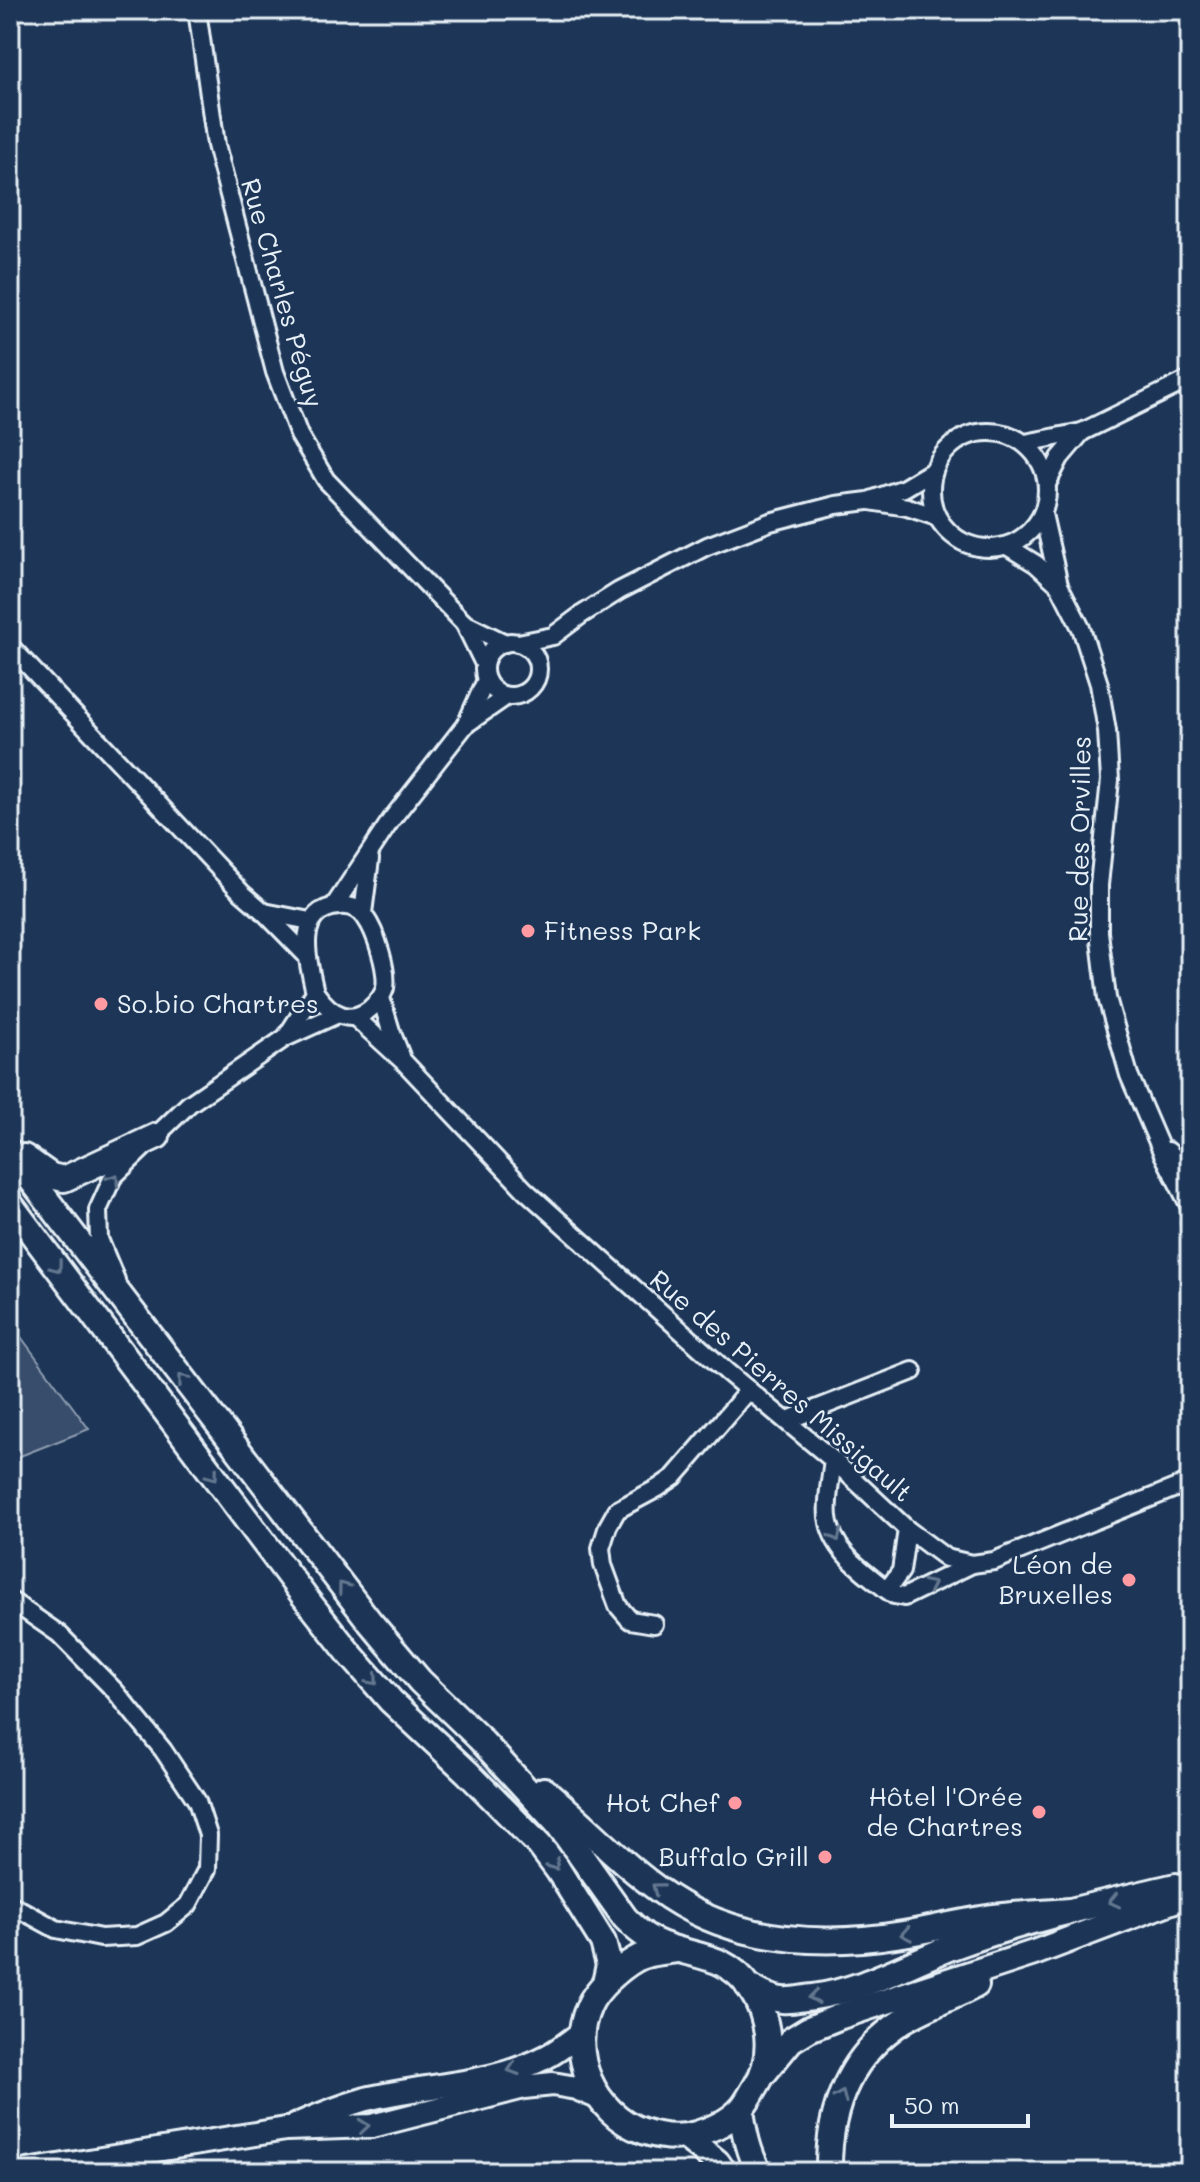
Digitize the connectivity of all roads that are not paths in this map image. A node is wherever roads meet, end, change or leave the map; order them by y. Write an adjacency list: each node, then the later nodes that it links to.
1 (197, 10): 12 (street, Rue Charles Péguy)
2 (1190, 379): 3 (street)
3 (1082, 432): 4 (street); 6 (street)
4 (1025, 443): 5 (street); 6 (street)
5 (934, 470): 7 (street); 9 (street)
6 (1048, 482): 8 (street)
7 (868, 501): 9 (street); 13 (street)
8 (1043, 514): 10 (street); 11 (street, Rue des Orvilles)
9 (937, 517): 10 (street)
10 (1007, 546): 11 (street, Rue des Orvilles)
11 (1059, 585): 33 (street, Rue des Orvilles)
12 (464, 623): 14 (street, Rue Charles Péguy); 17 (street, Rue Charles Péguy)
13 (553, 636): 14 (street); 16 (street)
14 (511, 643): 16 (street); 17 (street)
15 (10, 646): 22 (street)
16 (538, 671): 18 (street)
17 (485, 672): 18 (street); 19 (street)
18 (507, 696): 19 (street)
19 (466, 724): 20 (street)
20 (371, 853): 21 (street); 23 (street)
21 (334, 906): 23 (street); 24 (street)
22 (264, 912): 24 (street); 25 (street)
23 (363, 913): 27 (street)
24 (310, 921): 25 (street)
25 (307, 956): 26 (street)
26 (315, 992): 28 (street); 30 (street)
27 (381, 998): 29 (street); 31 (street, Rue des Pierres Missigault)
28 (338, 1014): 29 (street); 30 (street)
29 (356, 1018): 31 (street, Rue des Pierres Missigault)
30 (285, 1038): 32 (street)
31 (404, 1062): 41 (street, Rue des Pierres Missigault)
32 (157, 1136): 34 (main road); 39 (street, one-way to 32)
33 (1159, 1141): 36 (street, Rue des Orvilles); 38 (street, Rue des Orvilles)
34 (10, 1146)
35 (10, 1152): 39 (main road)
36 (1190, 1173)
37 (10, 1204): 57 (main road, one-way to 57)
38 (1190, 1207)
39 (125, 1304): 50 (main road, one-way to 39)
40 (913, 1371): 42 (street)
41 (749, 1390): 42 (street, Rue des Pierres Missigault); 49 (street)
42 (788, 1420): 43 (street, Rue des Pierres Missigault)
43 (833, 1460): 45 (street, Rue des Pierres Missigault); 47 (street, one-way to 47)
44 (1190, 1482): 46 (street)
45 (907, 1529): 46 (street, Rue des Pierres Missigault); 47 (street)
46 (972, 1564): 47 (street, one-way to 46)
47 (887, 1590)
48 (10, 1600): 53 (street)
49 (654, 1624)
50 (479, 1738): 54 (main road, one-way to 50); 55 (main road)
51 (1190, 1882): 54 (main road, one-way to 54)
52 (1190, 1894): 56 (main road)
53 (10, 1904)
54 (1071, 1911): 58 (main road, one-way to 58)
55 (677, 1950): 57 (main road); 58 (main road)
56 (1034, 1953): 60 (main road); 68 (main road, one-way to 56)
57 (605, 1983): 59 (main road)
58 (748, 1986): 60 (main road)
59 (581, 2033): 61 (main road); 63 (main road, one-way to 63)
60 (763, 2075): 62 (main road)
61 (600, 2098): 63 (main road, one-way to 61); 64 (main road)
62 (741, 2110): 64 (main road); 67 (main road)
63 (286, 2129): 65 (main road)
64 (686, 2137): 66 (main road)
65 (21, 2172)
66 (724, 2172)
67 (759, 2172)
68 (829, 2172)

